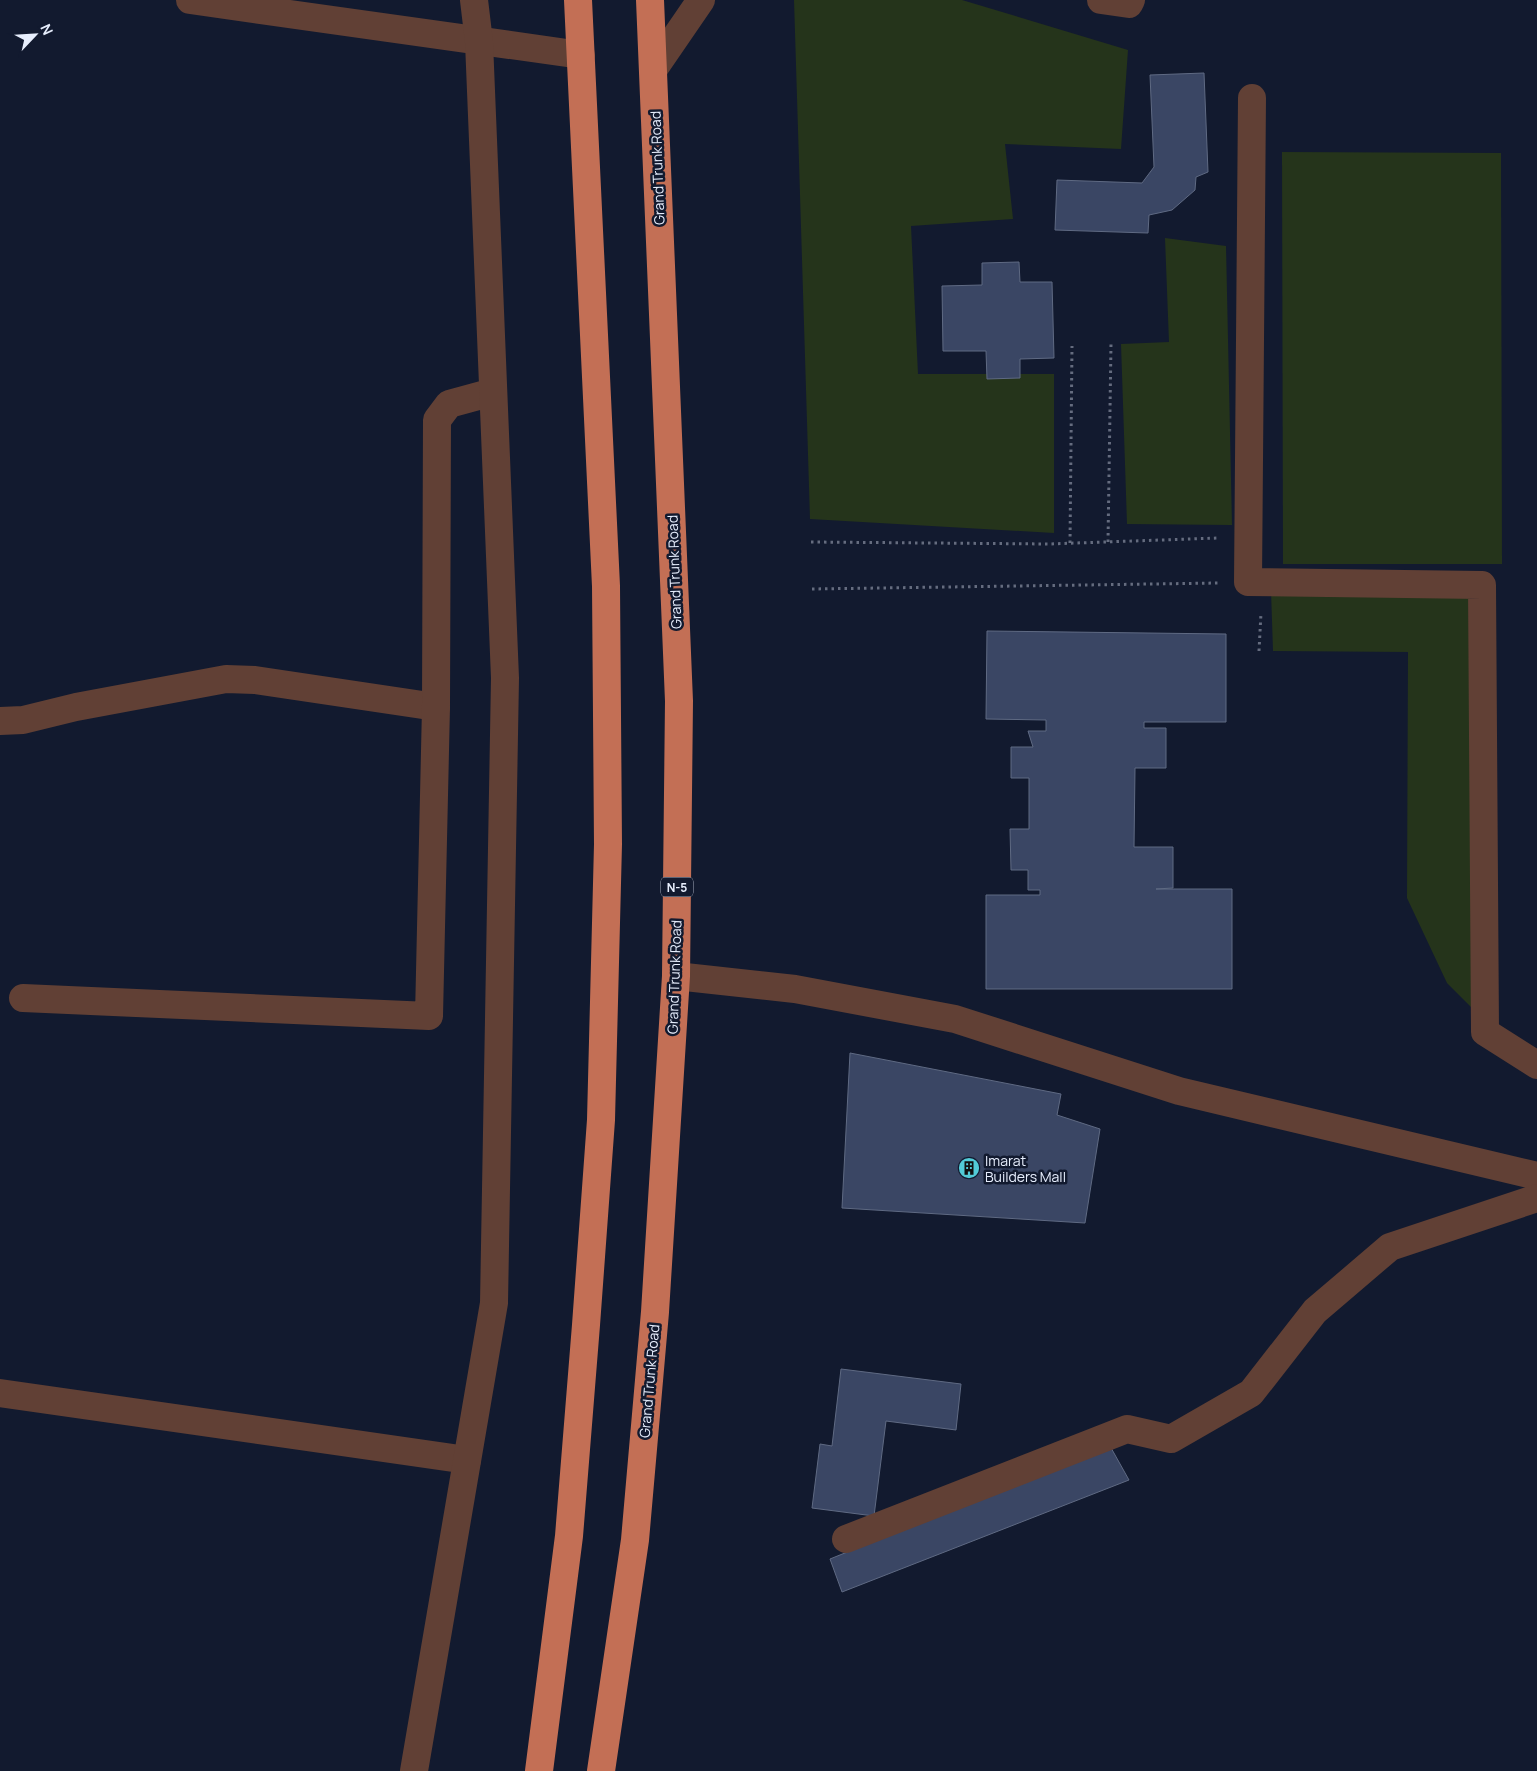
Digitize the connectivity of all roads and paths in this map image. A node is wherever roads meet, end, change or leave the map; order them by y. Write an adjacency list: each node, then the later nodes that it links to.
1 (190, 0): 8 (street)
2 (474, 0): 8 (street)
3 (578, 0): 9 (highway)
4 (650, 0): 10 (highway, Grand Trunk Road / N-5)
5 (701, 0): 10 (street)
6 (1101, 0): 7 (street)
7 (1130, 2)
8 (479, 42): 9 (street); 14 (street)
9 (581, 55): 33 (highway)
10 (653, 70): 24 (highway, Grand Trunk Road / N-5)
11 (1252, 98): 15 (street)
12 (1111, 344): 17 (path)
13 (1072, 346): 18 (path)
14 (493, 392): 22 (street); 30 (street)
15 (1249, 537): 17 (path); 19 (street)
16 (811, 542): 18 (path)
17 (1108, 542): 18 (path)
18 (1070, 543)
19 (1255, 582): 20 (path); 21 (path); 26 (street)
20 (812, 589)
21 (1259, 651)
22 (436, 707): 23 (street); 25 (street)
23 (0, 721)
24 (676, 976): 27 (street); 34 (highway, Grand Trunk Road / N-5)
25 (23, 998)
26 (1537, 1065)
27 (1537, 1176)
28 (1537, 1198): 31 (street)
29 (0, 1393): 30 (street)
30 (467, 1460): 32 (street)
31 (846, 1539)
32 (414, 1771)
33 (539, 1771)
34 (601, 1771)

